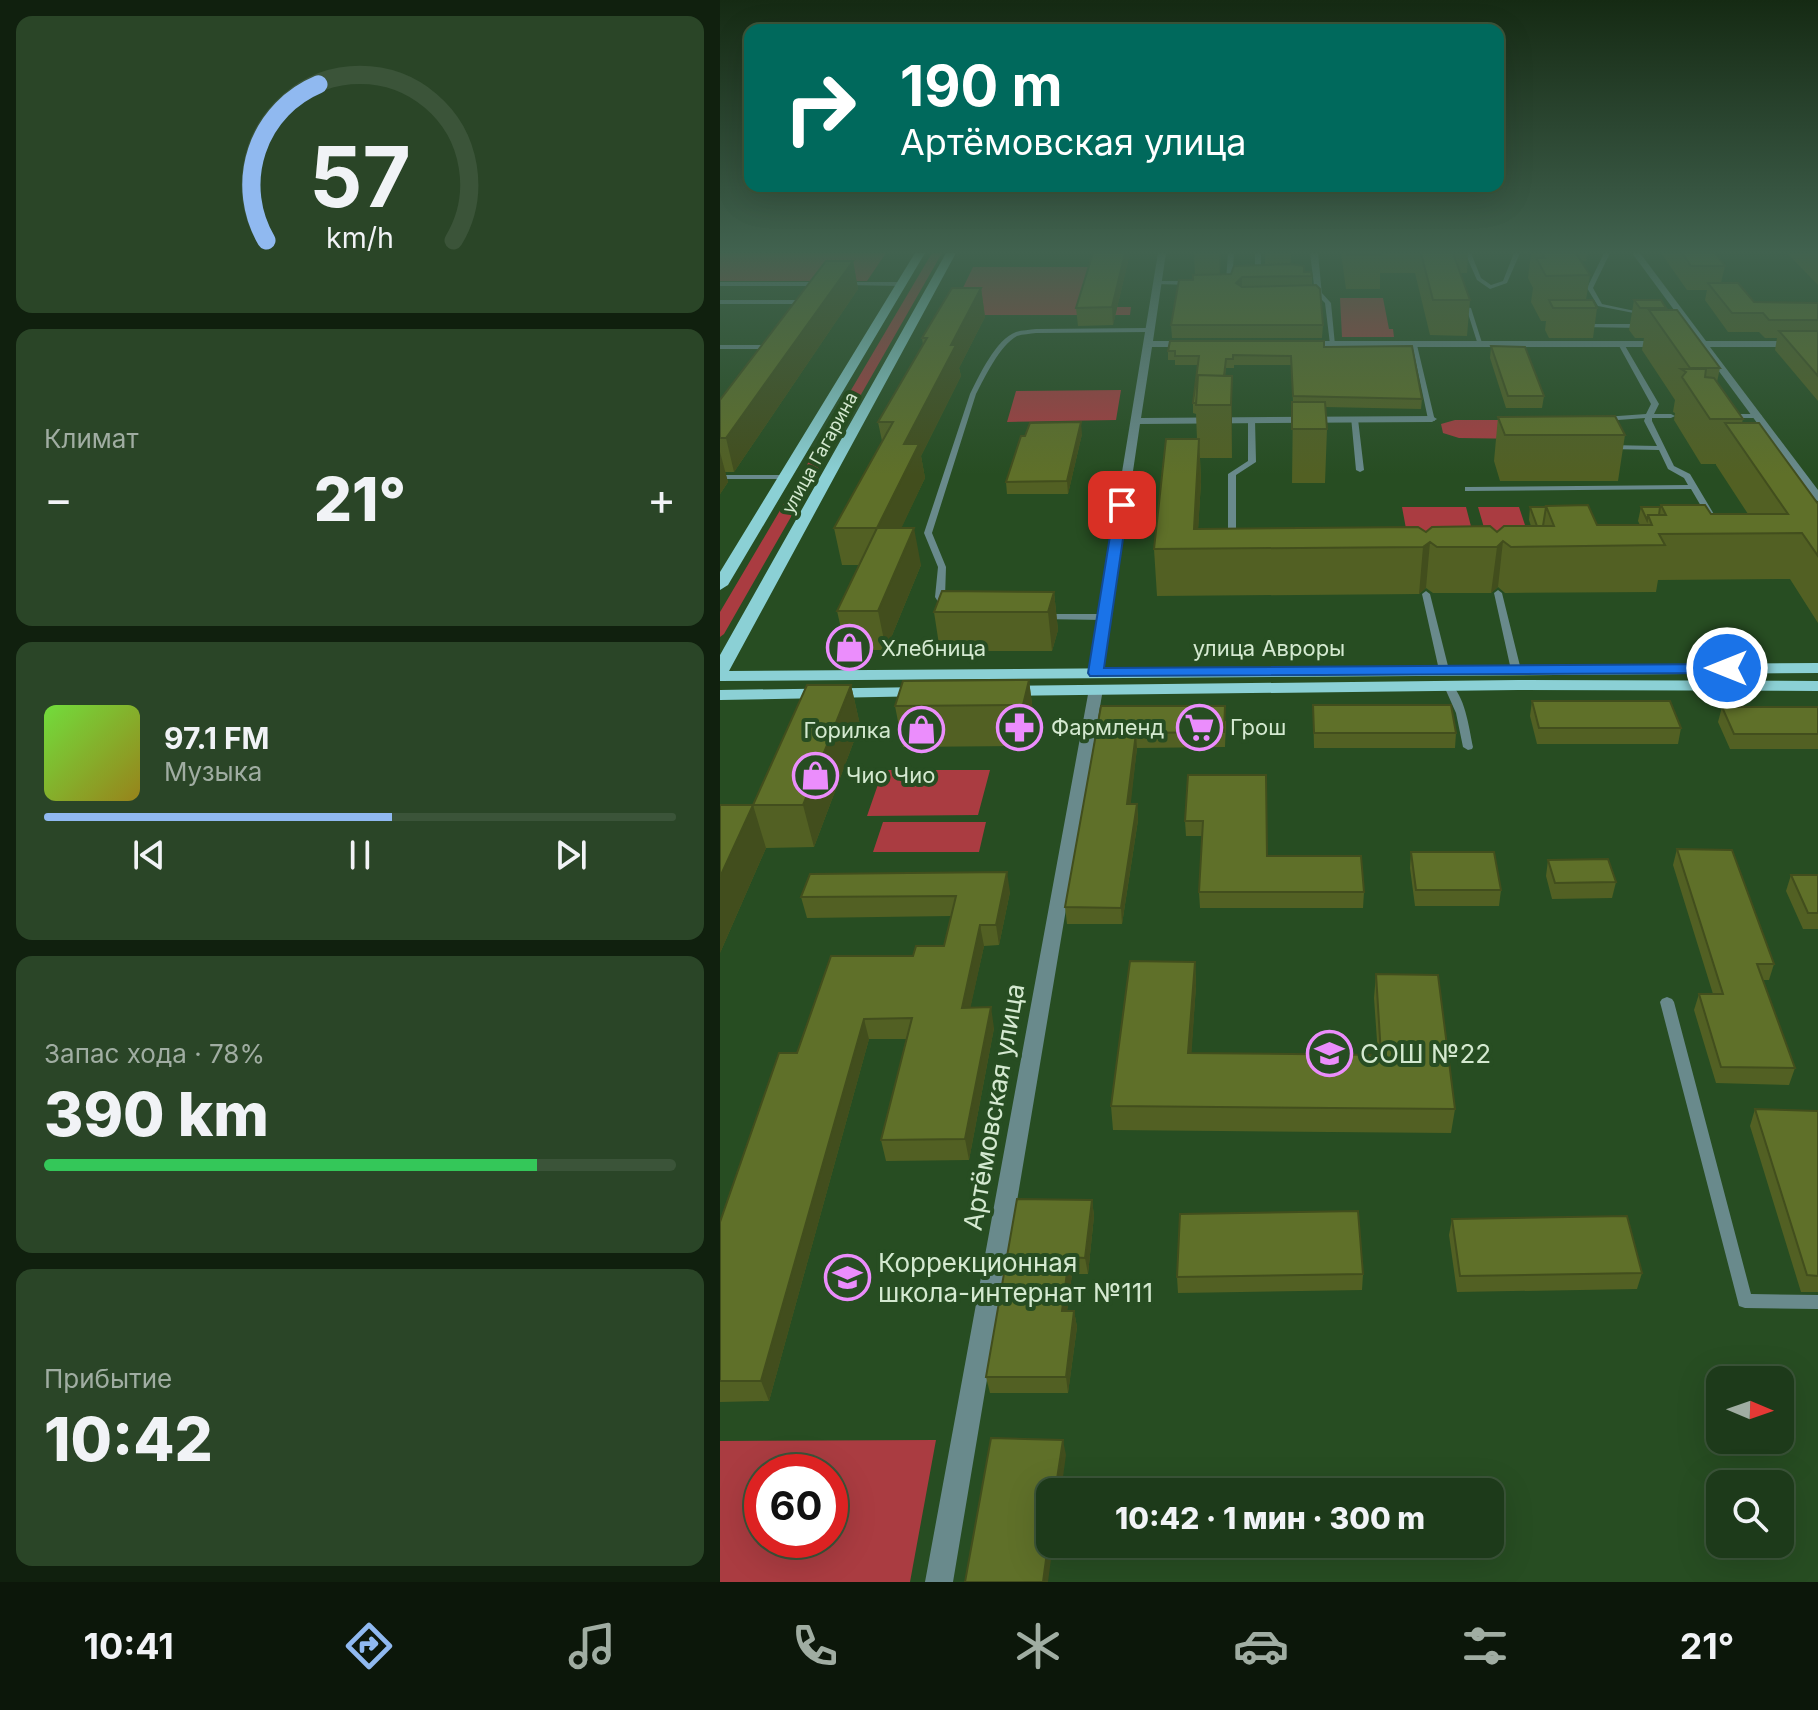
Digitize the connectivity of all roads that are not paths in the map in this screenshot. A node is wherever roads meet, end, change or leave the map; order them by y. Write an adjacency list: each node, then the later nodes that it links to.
1 (876, 327): 34 (main road, улица Гагарина)
2 (910, 327): 50 (main road, улица Гагарина)
3 (1150, 327): 7 (street)
4 (1331, 327): 12 (lane)
5 (1475, 327): 17 (lane)
6 (1691, 327): 14 (street)
7 (1149, 330): 9 (street); 45 (lane)
8 (781, 335): 19 (lane)
9 (1147, 344): 10 (street); 29 (street)
10 (1209, 344)
11 (1287, 344): 12 (street)
12 (1333, 344): 16 (street)
13 (1621, 344): 14 (street); 17 (street); 21 (lane)
14 (1705, 344): 15 (street); 24 (street)
15 (1818, 344)
16 (1414, 345): 17 (street); 26 (lane)
17 (1481, 345)
18 (720, 347): 19 (lane)
19 (773, 347): 20 (lane)
20 (766, 355)
21 (1649, 416): 22 (lane); 27 (lane); 31 (lane)
22 (1671, 416)
23 (1716, 416): 24 (lane)
24 (1758, 416): 38 (street)
25 (1354, 419): 26 (street); 28 (street); 32 (lane)
26 (1432, 419)
27 (1593, 419)
28 (1251, 420): 29 (street); 41 (lane)
29 (1135, 421): 47 (street)
30 (1604, 447): 31 (lane)
31 (1660, 448): 35 (lane)
32 (1360, 470)
33 (720, 477): 34 (lane)
34 (785, 477): 42 (main road, улица Гагарина)
35 (1694, 487): 36 (lane); 40 (lane)
36 (1663, 488): 37 (lane); 39 (lane)
37 (1468, 489)
38 (1818, 498)
39 (1670, 500)
40 (1714, 522)
41 (1247, 548)
42 (720, 585)
43 (1498, 593): 49 (lane)
44 (1426, 594): 51 (lane)
45 (961, 616)
46 (1030, 617): 47 (lane)
47 (1104, 617): 52 (street, Артёмовская улица)
48 (1818, 668): 49 (main road, улица Авроры)
49 (1516, 670): 51 (main road, улица Авроры)
50 (720, 674): 52 (main road, улица Авроры)
51 (1446, 678): 52 (main road, улица Авроры); 53 (main road, улица Авроры); 55 (lane)
52 (1096, 681): 54 (main road, улица Авроры); 58 (street, Артёмовская улица)
53 (1818, 686)
54 (720, 695)
55 (1468, 747)
56 (1667, 1002): 57 (lane)
57 (1818, 1302)
58 (939, 1582)

